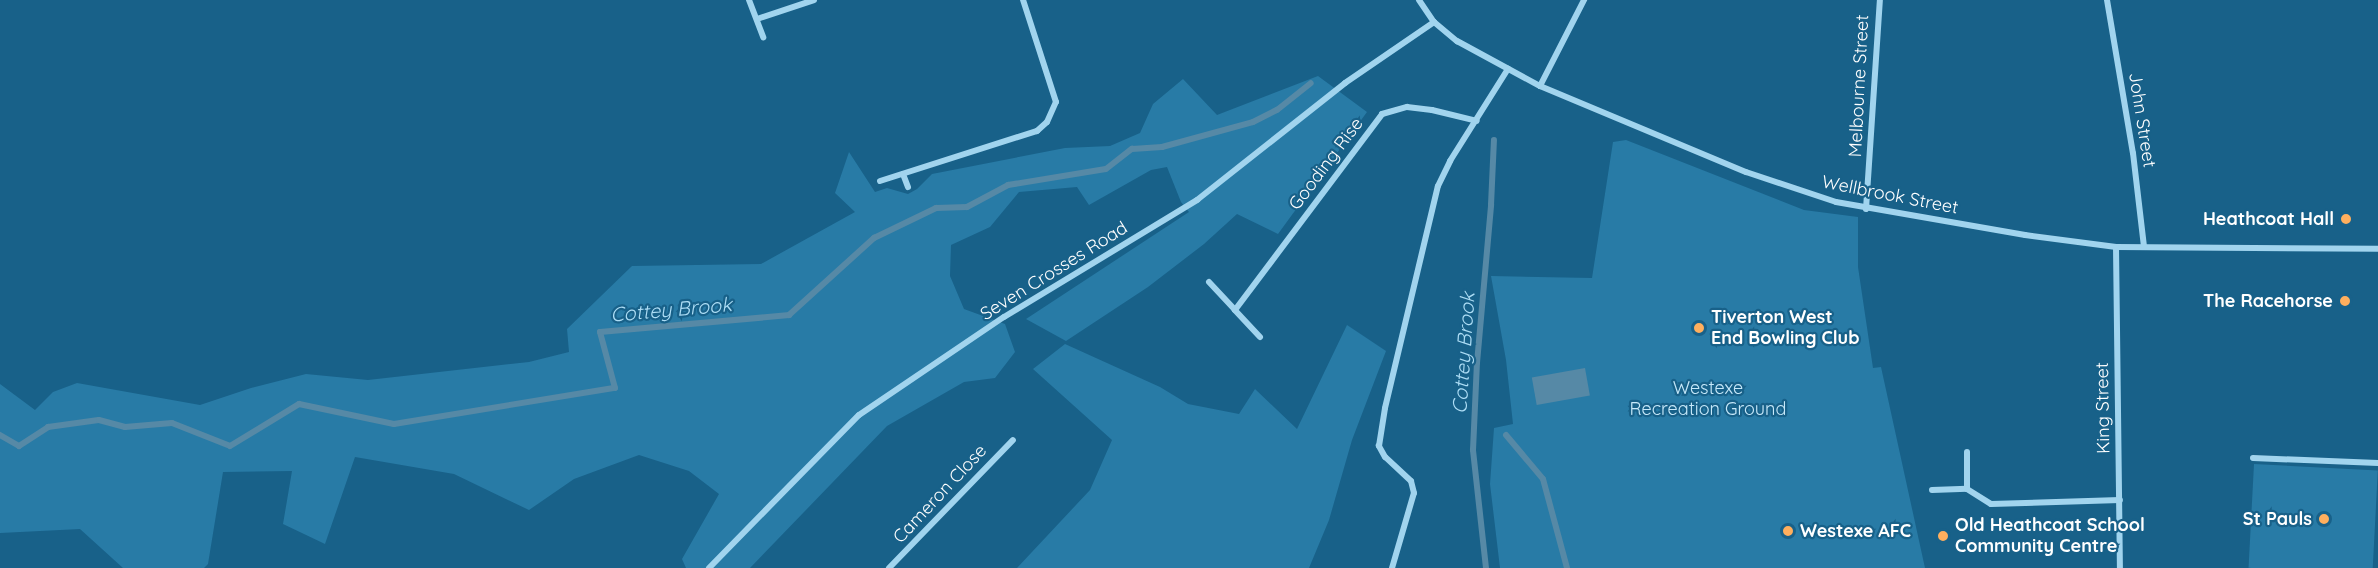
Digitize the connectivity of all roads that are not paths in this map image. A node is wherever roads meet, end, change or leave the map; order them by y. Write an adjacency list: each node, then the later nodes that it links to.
1 (749, 0): 8 (street)
2 (814, 0): 8 (street)
3 (1023, 0): 14 (street)
4 (1419, 0): 9 (street, Wellbrook Street)
5 (1584, 0): 12 (street)
6 (1880, 0): 17 (street, Melbourne Street)
7 (2107, 0): 18 (street, John Street)
8 (757, 19): 10 (street)
9 (1434, 22): 11 (street, Wellbrook Street); 31 (street, Seven Crosses Road)
10 (764, 37)
11 (1508, 69): 12 (street, Wellbrook Street); 13 (street)
12 (1539, 86): 17 (street, Wellbrook Street)
13 (1477, 121): 22 (street, Gooding Rise); 33 (street)
14 (903, 174): 15 (street); 16 (street)
15 (880, 181)
16 (908, 187)
17 (1866, 209): 19 (street, Wellbrook Street)
18 (2144, 246): 19 (street, Wellbrook Street); 20 (street, Wellbrook Street)
19 (2116, 247): 30 (street, King Street)
20 (2378, 249)
21 (1209, 282): 22 (street)
22 (1235, 310): 23 (street)
23 (1260, 337)
24 (1012, 440): 32 (street, Cameron Close)
25 (1967, 452): 28 (street)
26 (2253, 458): 27 (street)
27 (2378, 463)
28 (1967, 489): 29 (street); 30 (street)
29 (1932, 490)
30 (2120, 501): 34 (street, King Street)
31 (709, 568)
32 (889, 568)
33 (1392, 568)
34 (2120, 568)

